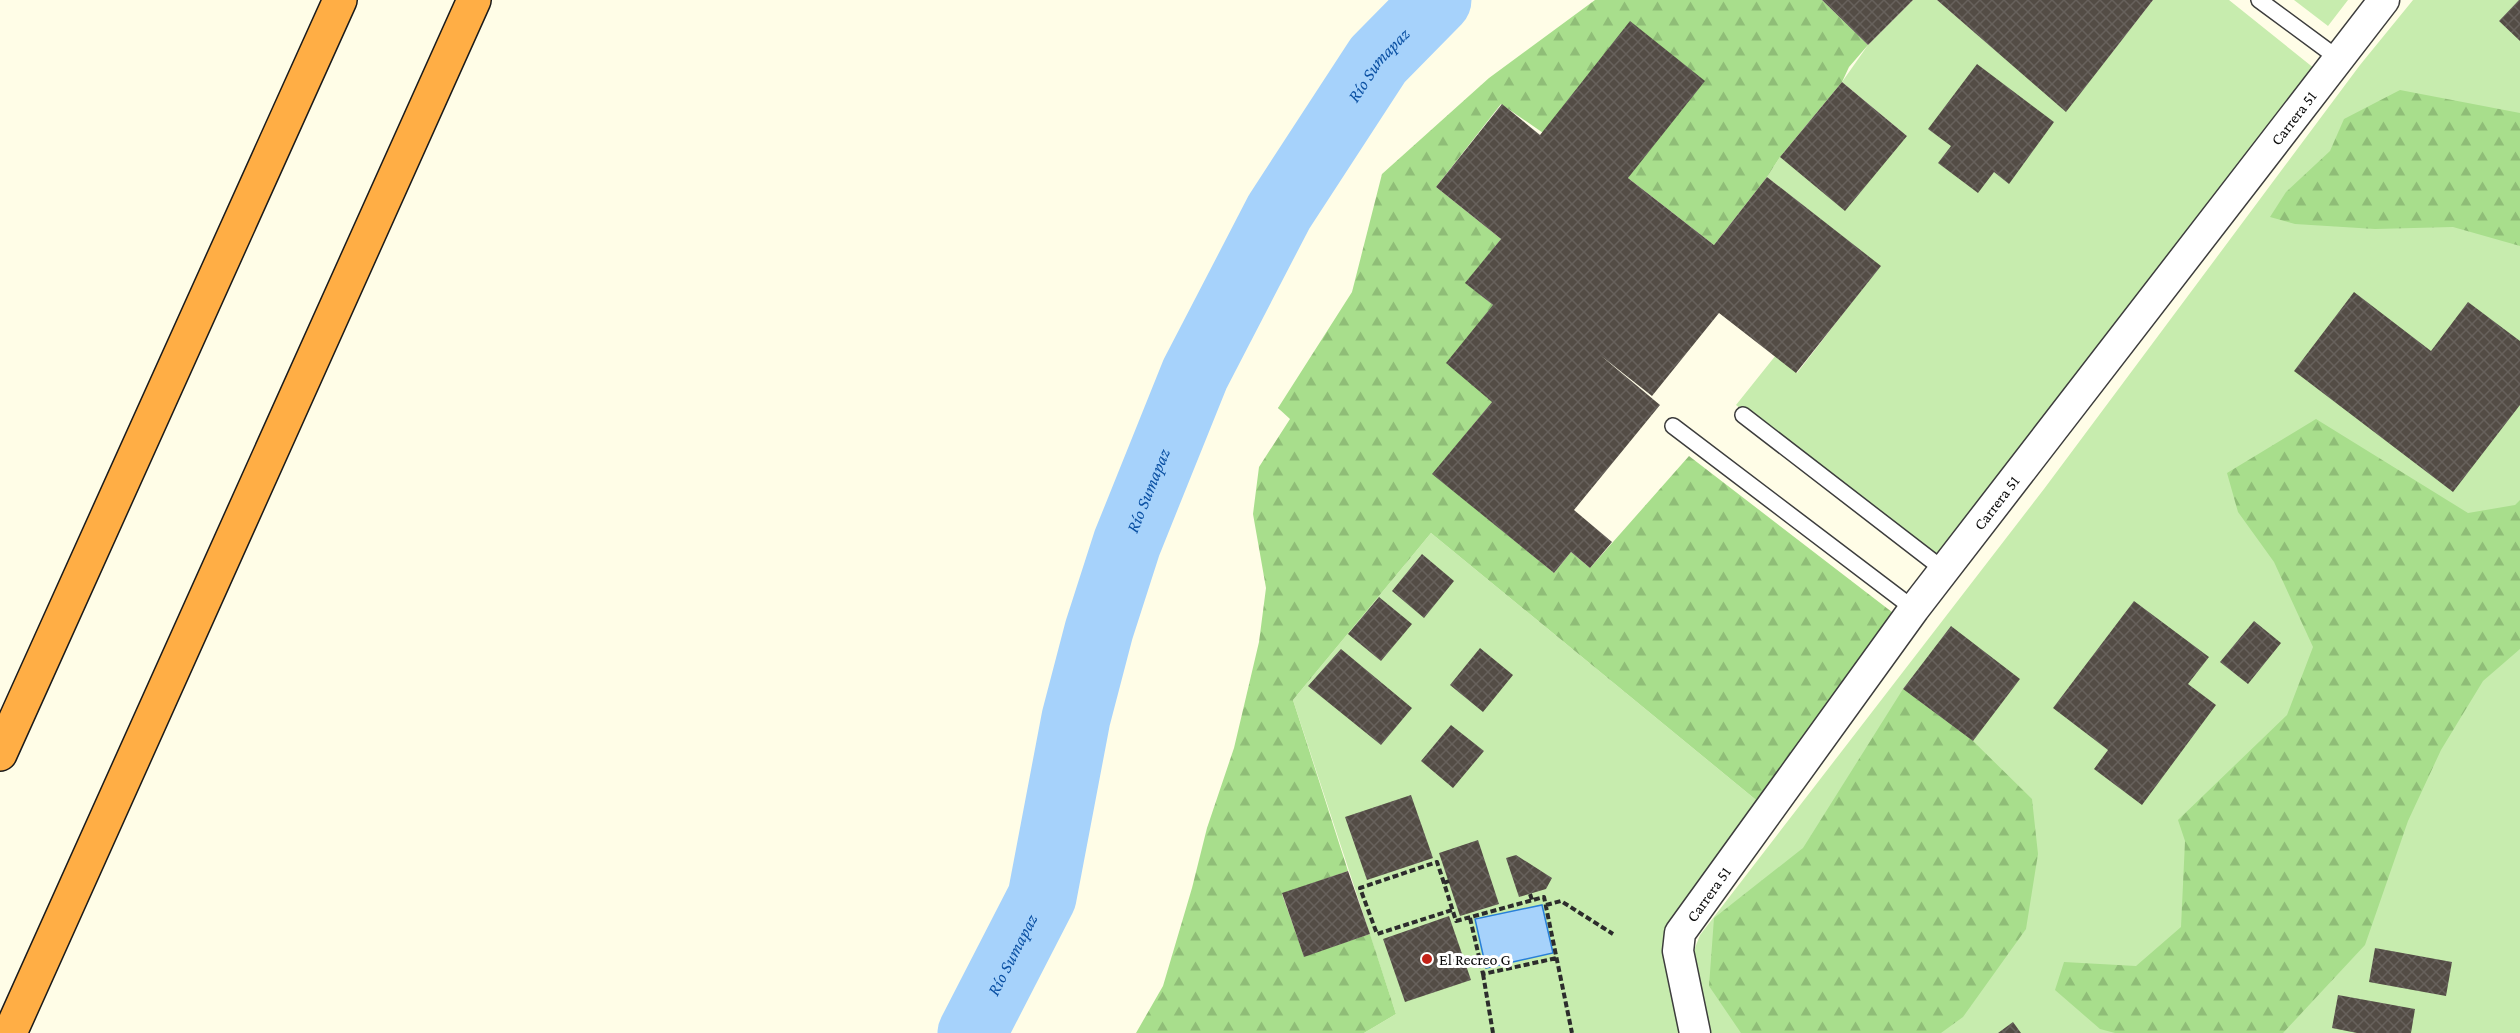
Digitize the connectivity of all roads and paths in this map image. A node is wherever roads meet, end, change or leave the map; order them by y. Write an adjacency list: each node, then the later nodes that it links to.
1 (340, 0): 10 (highway)
2 (474, 0): 21 (highway)
3 (2259, 0): 5 (lane)
4 (2384, 0): 5 (street, Carrera 51)
5 (2339, 59): 8 (street, Carrera 51)
6 (1743, 416): 8 (lane)
7 (1673, 426): 9 (lane)
8 (1944, 570): 9 (street, Carrera 51)
9 (1914, 609): 24 (street, Carrera 51)
10 (0, 754)
11 (1530, 894): 12 (path)
12 (1532, 900): 13 (path); 17 (path)
13 (1546, 905): 18 (path); 19 (path)
14 (1366, 907): 15 (path); 16 (path); 16 (path)
15 (1361, 908)
16 (1452, 910): 17 (path)
17 (1470, 918): 20 (path)
18 (1613, 934)
19 (1557, 958): 20 (path); 23 (path)
20 (1483, 974): 22 (path)
21 (10, 1033)
22 (1492, 1033)
23 (1572, 1033)
24 (1695, 1033)

